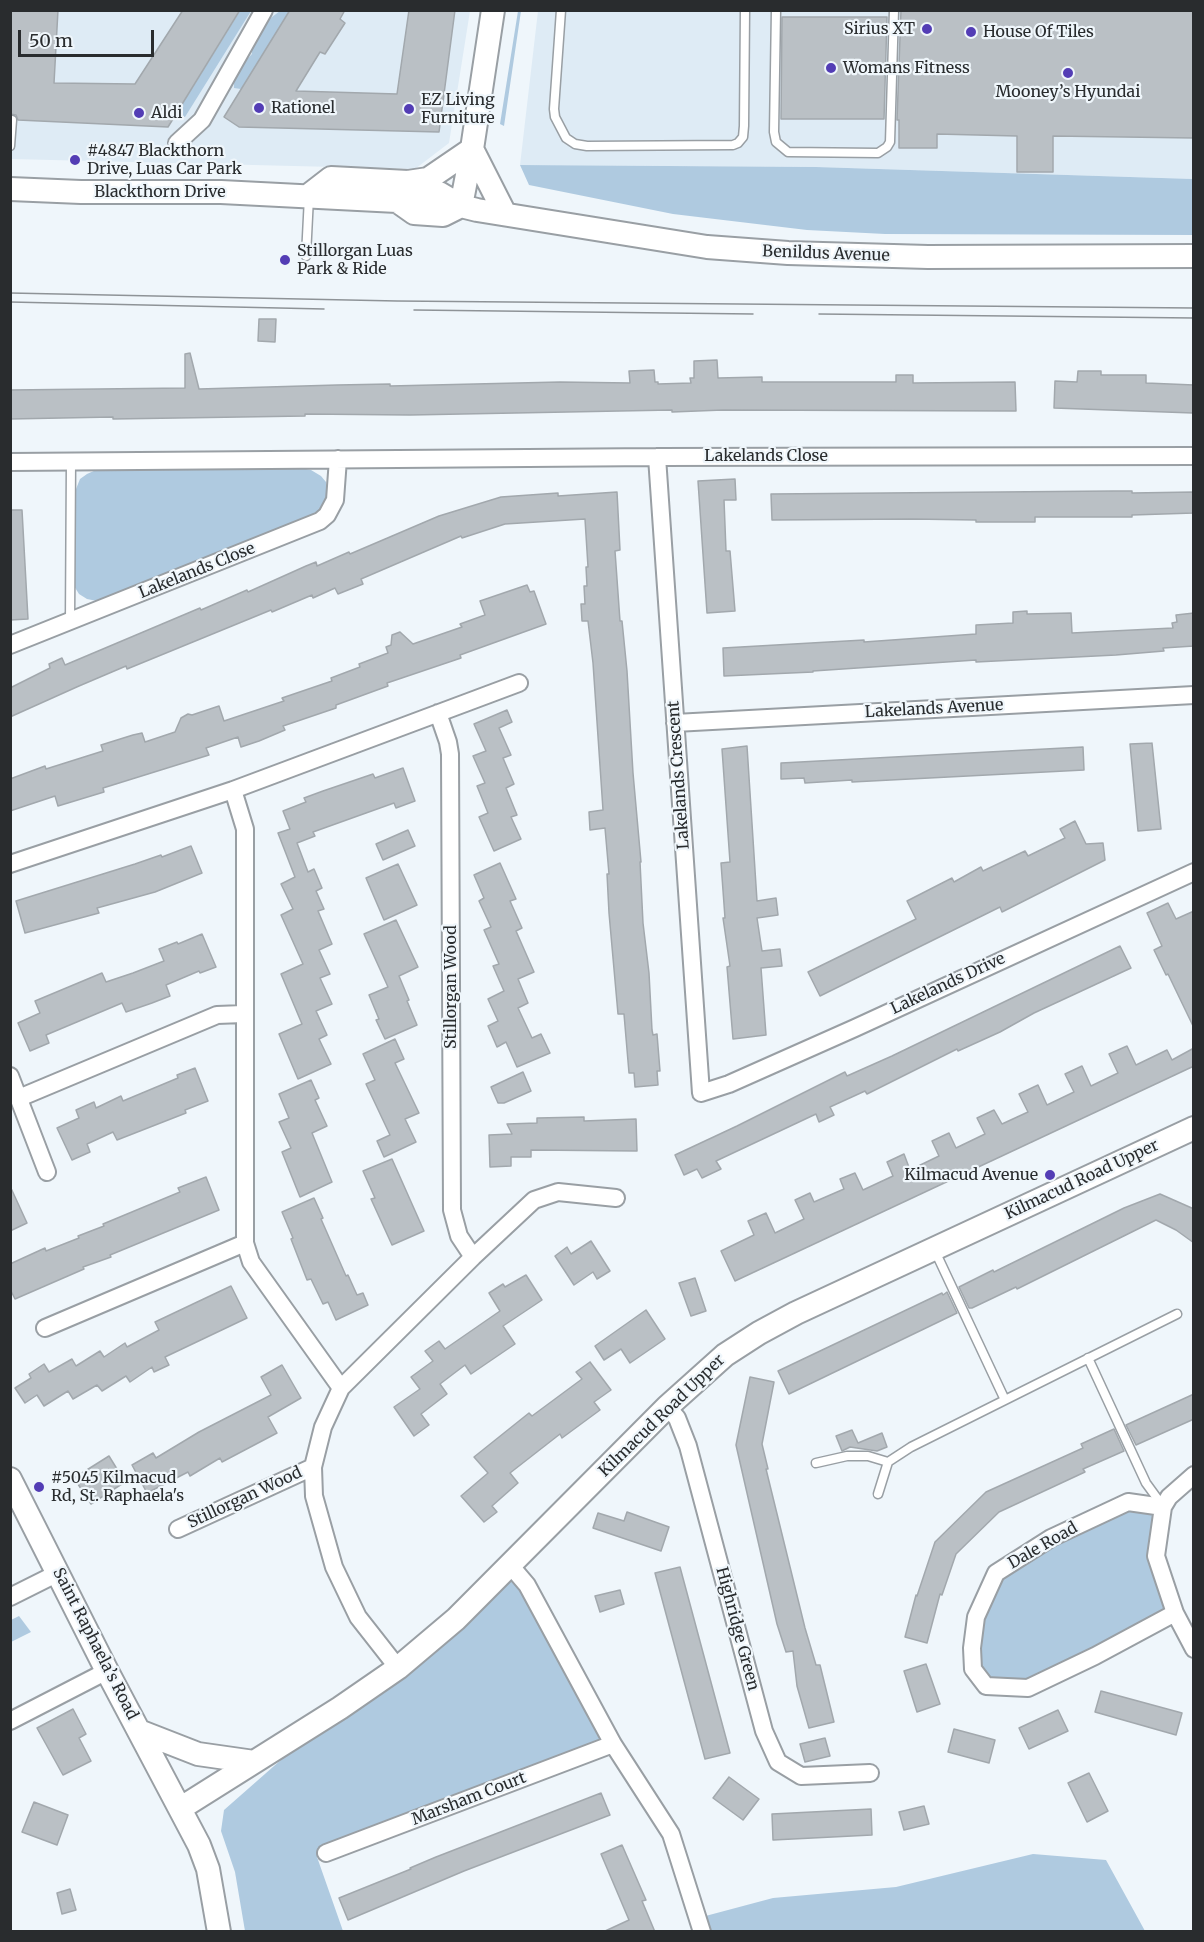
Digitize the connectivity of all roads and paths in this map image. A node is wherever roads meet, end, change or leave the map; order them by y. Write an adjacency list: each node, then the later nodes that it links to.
1 (264, 10): 8 (street)
2 (493, 10): 10 (street)
3 (561, 10): 4 (lane)
4 (745, 10)
5 (776, 10): 6 (lane)
6 (894, 10)
7 (12, 120): 9 (lane)
8 (177, 143)
9 (10, 147)
10 (472, 149): 12 (street); 13 (street); 14 (street)
11 (10, 189): 12 (street, Blackthorn Drive)
12 (309, 195): 13 (street, Blackthorn Drive); 15 (lane)
13 (461, 206): 14 (street, Benildus Avenue)
14 (505, 214): 16 (street, Benildus Avenue)
15 (306, 256)
16 (1194, 256)
17 (1194, 456): 18 (street, Lakelands Close)
18 (657, 457): 19 (street, Lakelands Close); 27 (street, Lakelands Crescent)
19 (338, 459): 20 (street, Lakelands Close); 22 (street, Lakelands Close)
20 (71, 461): 21 (street, Lakelands Close); 22 (lane)
21 (10, 462)
22 (70, 621): 23 (street, Lakelands Close)
23 (10, 645)
24 (519, 682): 26 (street)
25 (1194, 696): 27 (street, Lakelands Avenue)
26 (438, 713): 28 (street); 40 (street, Stillorgan Wood)
27 (675, 723): 33 (street, Lakelands Crescent)
28 (233, 790): 29 (street); 31 (street)
29 (10, 864)
30 (1194, 872): 33 (street, Lakelands Drive)
31 (243, 1014): 34 (street); 38 (street)
32 (10, 1076): 34 (street)
33 (701, 1093)
34 (19, 1098): 36 (street)
35 (1194, 1128): 39 (street, Kilmacud Road Upper)
36 (46, 1172)
37 (616, 1198): 40 (street, Stillorgan Wood)
38 (245, 1243): 42 (street); 44 (street)
39 (934, 1249): 45 (lane); 46 (street, Kilmacud Road Upper)
40 (473, 1257): 44 (street, Stillorgan Wood)
41 (1177, 1314): 43 (lane)
42 (45, 1328)
43 (1088, 1358): 45 (lane); 53 (lane)
44 (341, 1388): 49 (street, Stillorgan Wood)
45 (1005, 1400): 47 (lane)
46 (667, 1407): 55 (street, Kilmacud Road Upper); 66 (street, Highridge Green)
47 (888, 1462): 48 (lane); 52 (lane)
48 (816, 1463)
49 (313, 1467): 54 (street, Stillorgan Wood); 60 (street, Stillorgan Wood)
50 (1194, 1474): 53 (street)
51 (10, 1479): 56 (street, Saint Raphaela’s Road)
52 (878, 1494)
53 (1163, 1507): 58 (street); 58 (street, Dale Road)
54 (178, 1529)
55 (510, 1565): 60 (street, Kilmacud Road Upper); 64 (street)
56 (58, 1573): 57 (street); 61 (street, Saint Raphaela’s Road)
57 (10, 1597)
58 (1175, 1613): 59 (street)
59 (1194, 1649)
60 (398, 1668): 65 (street, Kilmacud Road Upper)
61 (107, 1671): 62 (street); 63 (street, Saint Raphaela’s Road)
62 (10, 1721)
63 (139, 1731): 65 (street); 67 (street, Saint Raphaela’s Road)
64 (613, 1744): 68 (street, Marsham Court); 70 (street)
65 (254, 1762): 67 (street, Kilmacud Road Upper)
66 (870, 1773)
67 (181, 1808): 69 (street)
68 (326, 1853)
69 (219, 1932)
70 (702, 1932)

